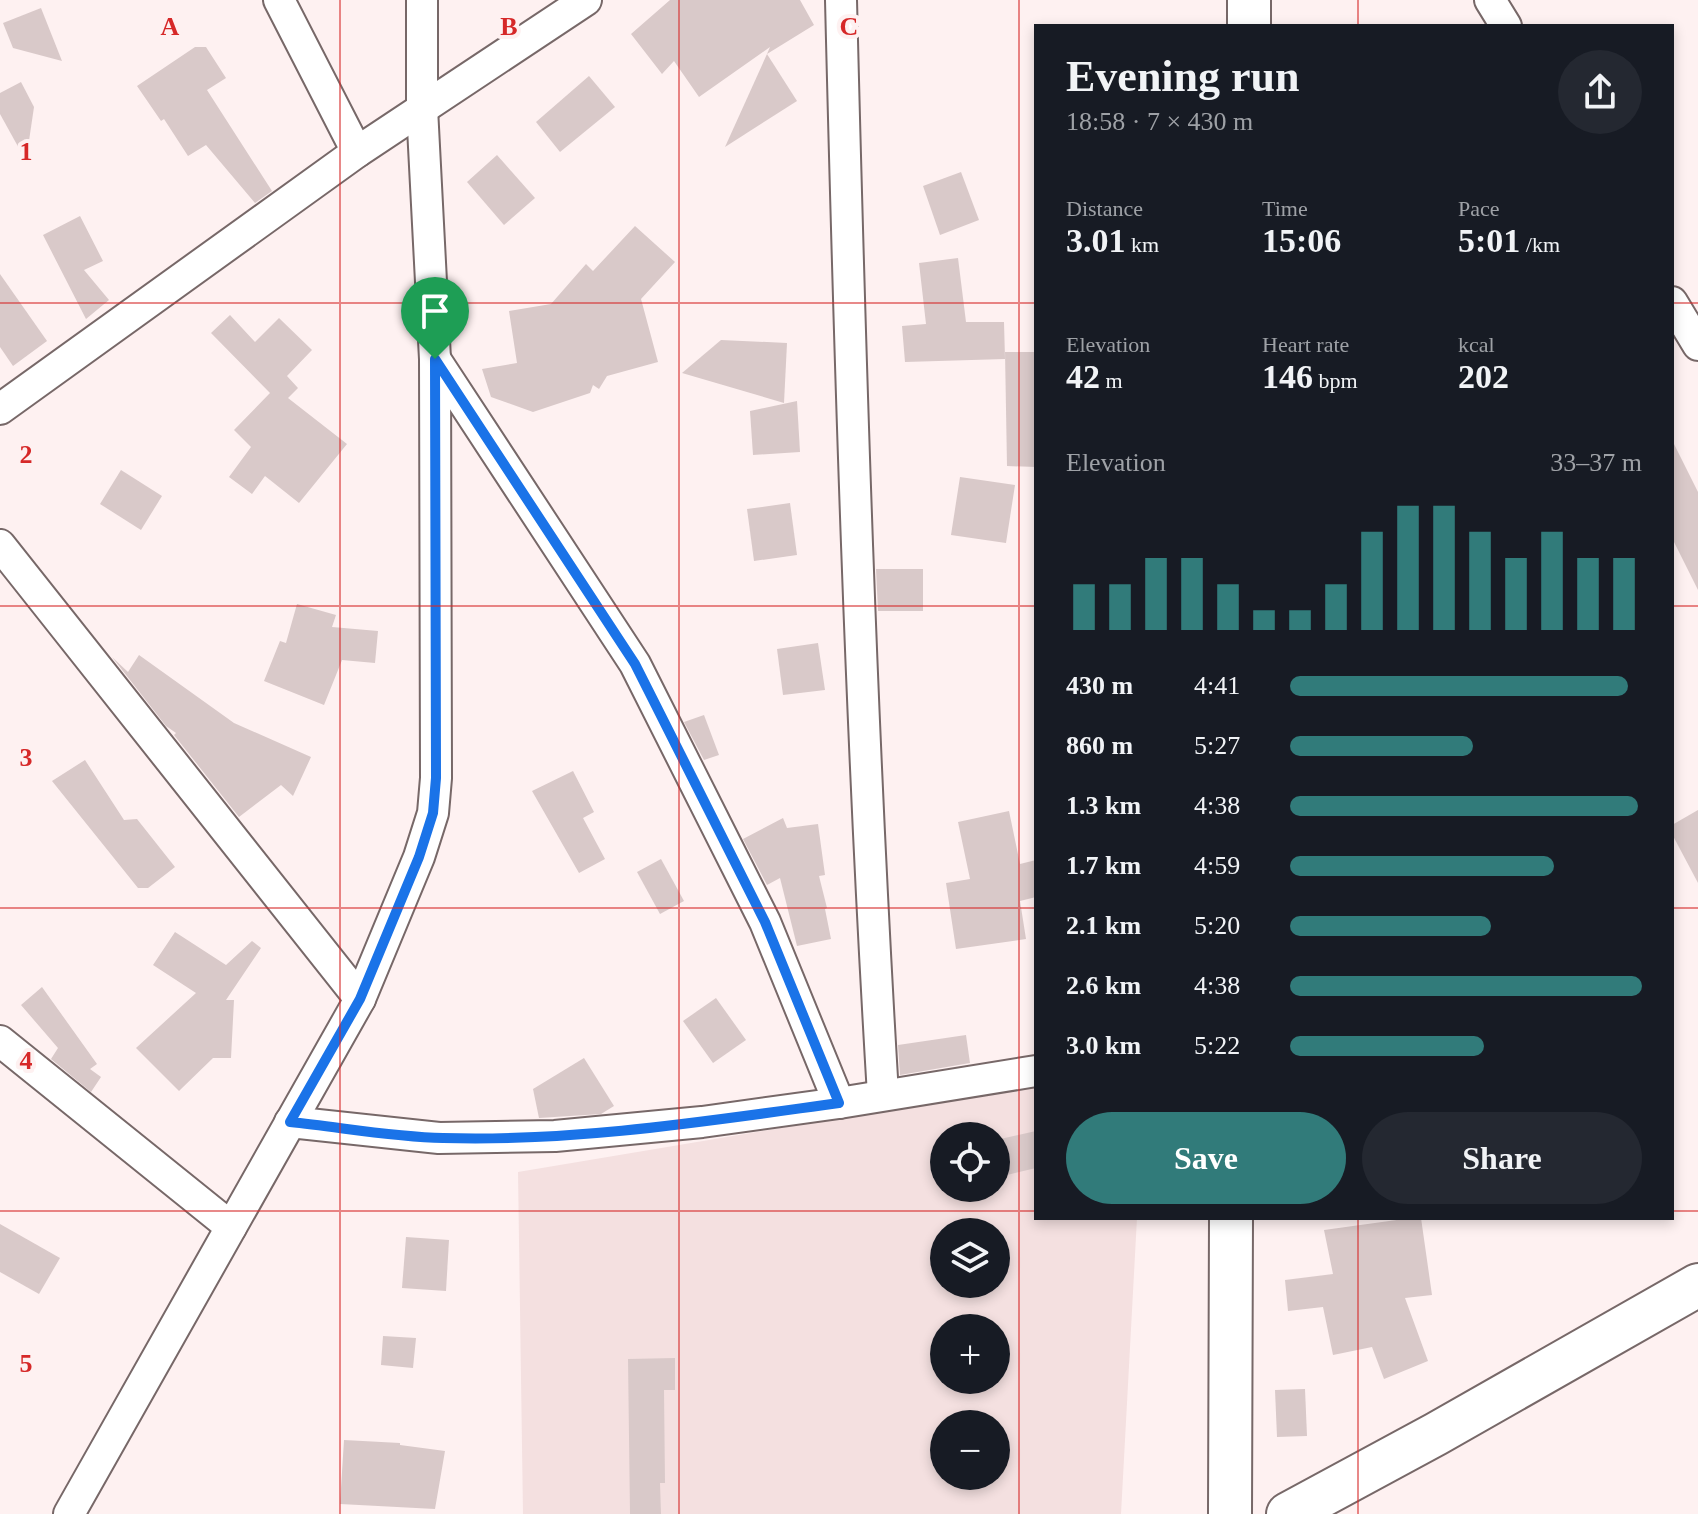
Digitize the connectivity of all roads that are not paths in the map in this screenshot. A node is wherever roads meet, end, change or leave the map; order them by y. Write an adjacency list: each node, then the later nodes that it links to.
1 (279, 0): 10 (street)
2 (422, 0): 9 (street)
3 (586, 0): 9 (street)
4 (841, 0): 19 (street)
5 (1249, 0): 7 (street)
6 (1490, 0): 8 (street)
7 (1249, 24)
8 (1505, 24)
9 (422, 108): 10 (street); 13 (street)
10 (357, 152): 14 (street)
11 (1674, 305): 12 (street)
12 (1698, 345)
13 (435, 359): 16 (street); 20 (street)
14 (0, 409)
15 (0, 545): 16 (street)
16 (360, 999): 21 (street)
17 (0, 1041): 23 (street)
18 (1034, 1071): 19 (street)
19 (883, 1095): 20 (street)
20 (839, 1103): 21 (street)
21 (290, 1122): 23 (street)
22 (1231, 1220): 26 (street)
23 (231, 1227): 25 (street)
24 (1698, 1285): 27 (street)
25 (69, 1514)
26 (1230, 1514)
27 (1288, 1514)

